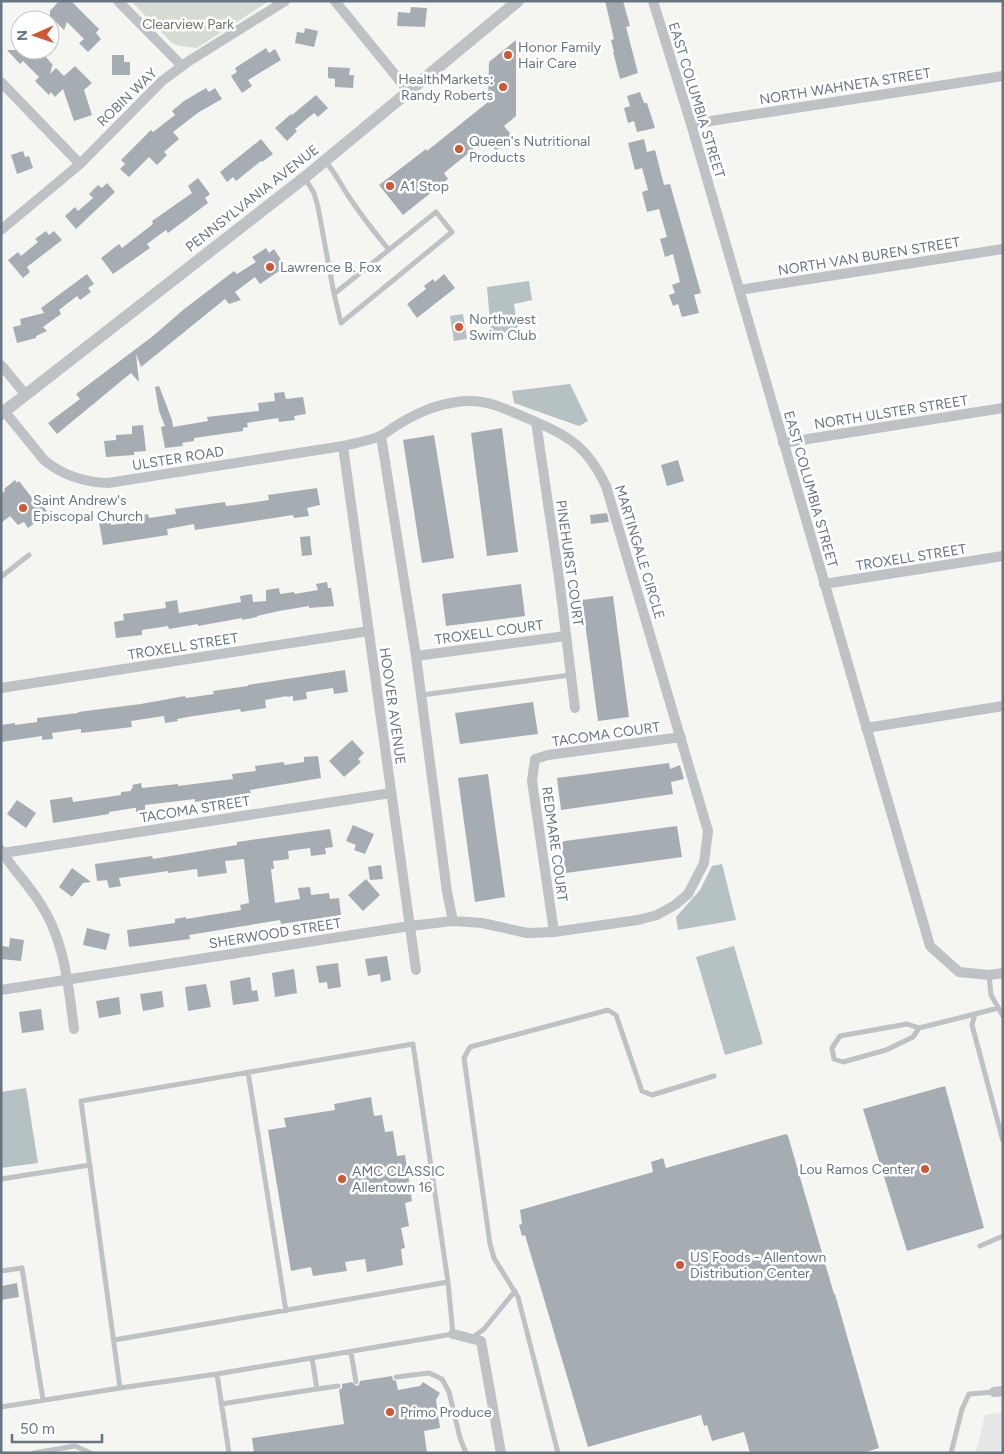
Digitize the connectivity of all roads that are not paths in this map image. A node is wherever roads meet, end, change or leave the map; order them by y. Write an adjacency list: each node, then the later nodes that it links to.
1 (118, 1): 6 (street)
2 (285, 1): 6 (street, ROBIN WAY)
3 (336, 1): 9 (street)
4 (518, 1): 9 (street, PENNSYLVANIA AVENUE)
5 (654, 1): 10 (street, EAST COLUMBIA STREET)
6 (182, 66): 12 (street, ROBIN WAY)
7 (1003, 76): 10 (street, NORTH WAHNETA STREET)
8 (1, 82): 12 (street)
9 (409, 92): 11 (street, PENNSYLVANIA AVENUE)
10 (691, 124): 17 (street, EAST COLUMBIA STREET)
11 (325, 161): 13 (street, PENNSYLVANIA AVENUE); 16 (lane)
12 (80, 164): 14 (street, ROBIN WAY)
13 (304, 178): 18 (lane); 20 (street, PENNSYLVANIA AVENUE)
14 (1, 230)
15 (1003, 249): 17 (street, NORTH VAN BUREN STREET)
16 (389, 250): 18 (lane); 18 (lane)
17 (739, 290): 25 (street, EAST COLUMBIA STREET)
18 (334, 294)
19 (1, 365): 20 (street)
20 (26, 395): 22 (street, PENNSYLVANIA AVENUE)
21 (1003, 408): 25 (street, NORTH ULSTER STREET)
22 (3, 413): 26 (street, ULSTER ROAD)
23 (536, 422): 24 (street, MARTINGALE CIRCLE); 32 (street, PINEHURST COURT); 40 (street, MARTINGALE CIRCLE)
24 (381, 436): 26 (street, ULSTER ROAD); 33 (street, HOOVER AVENUE)
25 (784, 443): 30 (street, EAST COLUMBIA STREET)
26 (344, 446): 31 (street, HOOVER AVENUE)
27 (29, 555): 29 (lane)
28 (1003, 556): 30 (street, TROXELL STREET)
29 (1, 577)
30 (824, 584): 39 (street, EAST COLUMBIA STREET)
31 (369, 631): 35 (street, TROXELL STREET); 42 (street, HOOVER AVENUE)
32 (566, 636): 33 (street, TROXELL COURT); 34 (street, PINEHURST COURT)
33 (416, 656): 36 (street, HOOVER AVENUE)
34 (571, 674): 36 (lane); 38 (street, PINEHURST COURT)
35 (1, 688)
36 (422, 695): 44 (street, HOOVER AVENUE)
37 (1003, 706): 39 (street)
38 (575, 708)
39 (866, 728): 49 (street, EAST COLUMBIA STREET)
40 (681, 737): 41 (street, TACOMA COURT); 46 (street, MARTINGALE CIRCLE)
41 (535, 760): 46 (street, REDMARE COURT)
42 (391, 792): 43 (street, TACOMA STREET); 45 (street, HOOVER AVENUE)
43 (2, 852): 50 (street)
44 (453, 921): 45 (street, SHERWOOD STREET); 46 (street, SHERWOOD STREET)
45 (410, 926): 47 (street, HOOVER AVENUE); 50 (street, SHERWOOD STREET)
46 (554, 932)
47 (416, 970)
48 (1003, 973): 49 (street)
49 (989, 975): 52 (lane)
50 (67, 980): 51 (street, SHERWOOD STREET); 56 (street)
51 (1, 990)
52 (998, 1008): 53 (lane); 54 (lane)
53 (975, 1014): 55 (lane); 59 (lane)
54 (1003, 1016)
55 (919, 1028): 55 (lane)
56 (74, 1029)
57 (248, 1072): 60 (lane); 65 (lane); 67 (lane)
58 (714, 1076): 66 (lane)
59 (1003, 1141)
60 (90, 1165): 61 (lane); 70 (lane)
61 (1, 1179)
62 (1003, 1236): 63 (lane)
63 (980, 1246)
64 (1, 1271): 80 (lane)
65 (448, 1282): 67 (lane); 68 (lane)
66 (515, 1291): 69 (lane); 88 (lane)
67 (286, 1311): 70 (lane)
68 (453, 1334): 69 (street); 71 (lane)
69 (472, 1338): 87 (street)
70 (114, 1340): 77 (lane)
71 (351, 1352): 72 (lane); 75 (lane)
72 (312, 1358): 73 (lane); 78 (lane)
73 (217, 1374): 77 (lane); 81 (lane)
74 (396, 1377): 86 (lane)
75 (356, 1382)
76 (338, 1386): 78 (lane)
77 (120, 1388): 80 (lane)
78 (317, 1389): 81 (lane)
79 (998, 1391): 89 (lane)
80 (43, 1400): 82 (lane)
81 (221, 1404): 85 (lane)
82 (1, 1407)
83 (34, 1453): 84 (lane)
84 (91, 1453)
85 (230, 1453)
86 (466, 1453)
87 (501, 1453)
88 (558, 1453)
89 (951, 1453)

